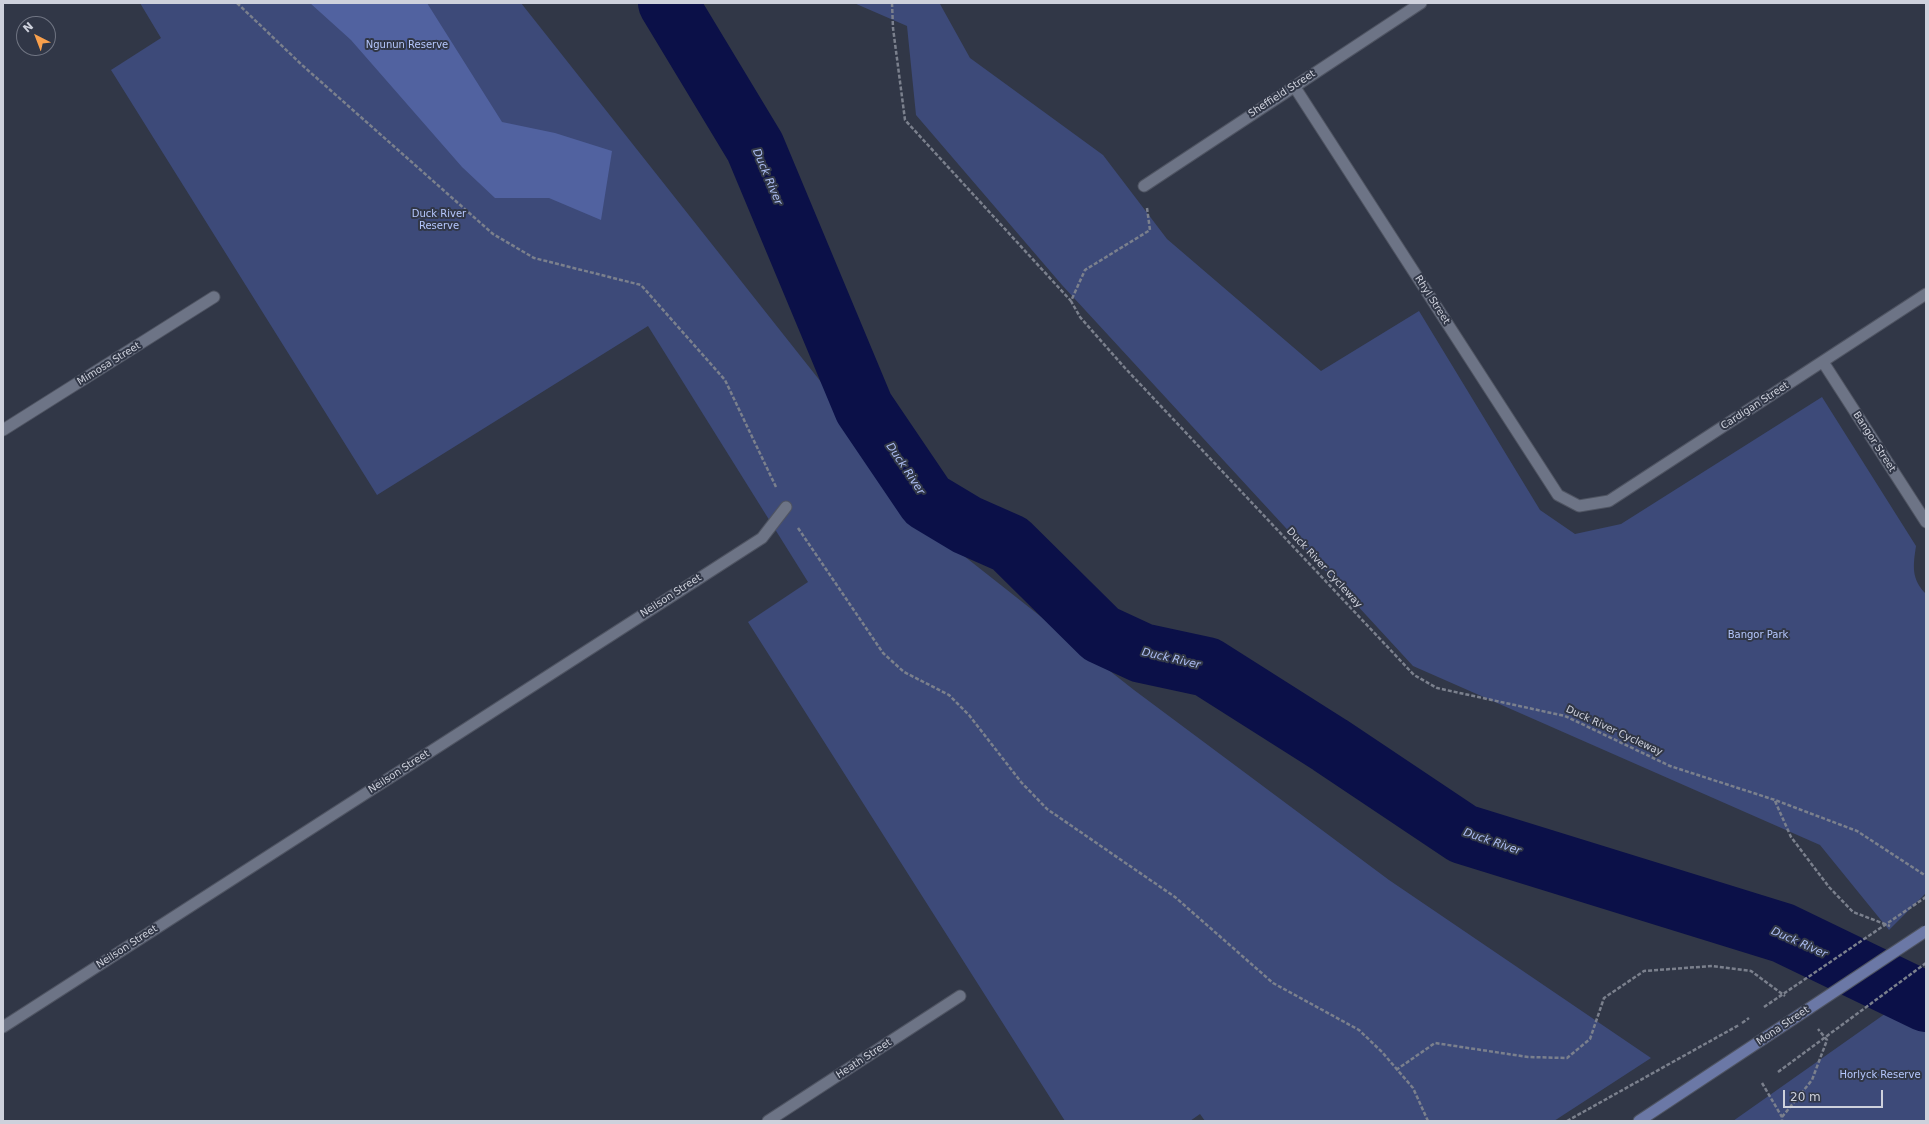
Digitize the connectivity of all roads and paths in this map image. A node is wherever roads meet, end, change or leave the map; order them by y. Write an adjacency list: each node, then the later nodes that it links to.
1 (237, 3): 12 (path)
2 (892, 3): 8 (path, Duck River Cycleway)
3 (1421, 3): 4 (street, Sheffield Street)
4 (1294, 86): 5 (street, Sheffield Street); 11 (street, Rhyl Street)
5 (1144, 186): 8 (path)
6 (1926, 294): 9 (street, Cardigan Street)
7 (214, 297): 10 (street, Mimosa Street)
8 (1071, 301): 14 (path, Duck River Cycleway)
9 (1823, 362): 11 (street, Cardigan Street); 13 (street, Bangor Street)
10 (3, 430)
11 (1579, 506)
12 (786, 507): 24 (street, Neilson Street); 26 (path)
13 (1926, 522)
14 (1775, 800): 15 (path, Duck River Cycleway); 17 (path)
15 (1926, 876)
16 (1926, 896): 22 (path, bridge)
17 (1897, 928)
18 (1926, 930): 33 (main road, Mona Street, bridge)
19 (1926, 963): 27 (path, bridge)
20 (960, 996): 30 (street, Heath Street)
21 (1787, 997): 26 (path)
22 (1762, 1009)
23 (1756, 1014): 32 (path, bridge)
24 (3, 1027)
25 (1817, 1028): 29 (path)
26 (1396, 1070): 31 (path)
27 (1778, 1072)
28 (1762, 1083): 29 (path)
29 (1782, 1116): 34 (path)
30 (768, 1121)
31 (1428, 1121)
32 (1567, 1121)
33 (1639, 1121)
34 (1782, 1121)

